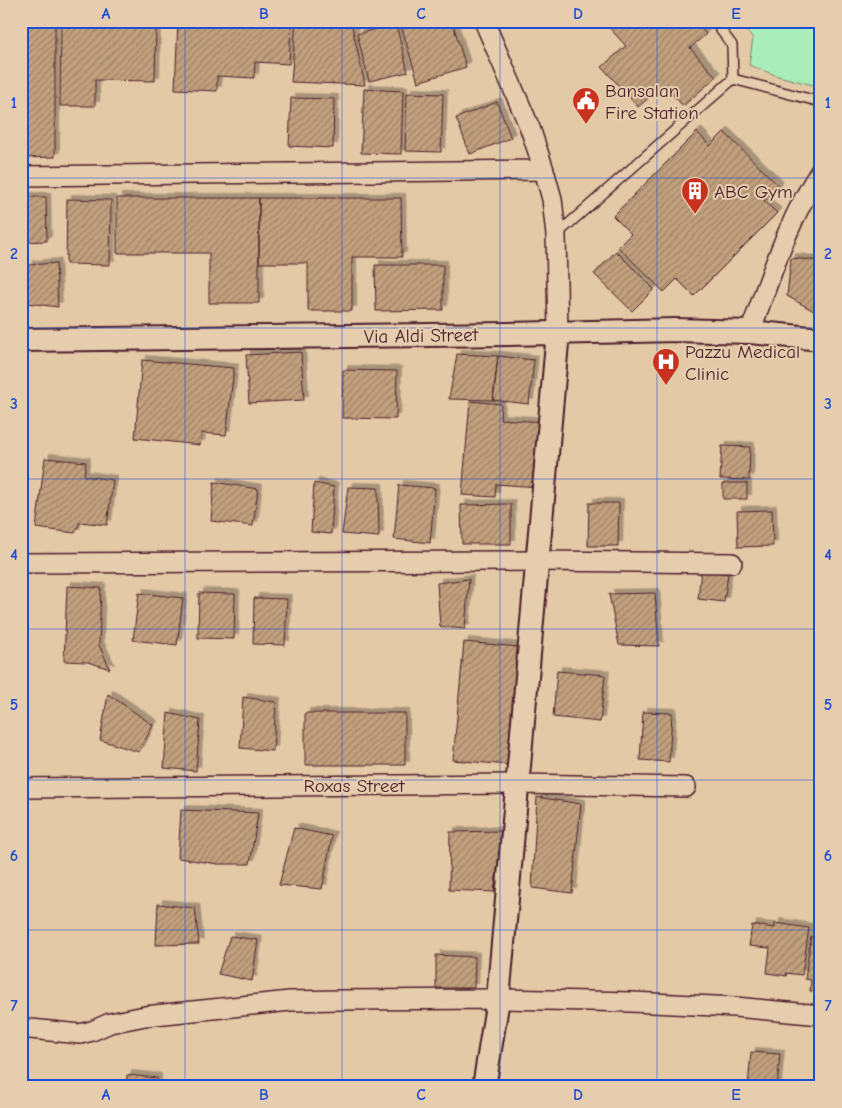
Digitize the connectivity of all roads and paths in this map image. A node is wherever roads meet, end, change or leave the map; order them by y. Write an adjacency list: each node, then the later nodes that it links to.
1 (484, 21): 5 (street)
2 (714, 21): 3 (lane)
3 (734, 79): 4 (lane); 8 (lane)
4 (821, 102)
5 (544, 170): 7 (street); 8 (street)
6 (821, 170): 10 (street)
7 (21, 176)
8 (556, 235): 9 (street)
9 (558, 332): 10 (street, Via Aldi Street); 12 (street, Via Aldi Street); 13 (street)
10 (750, 332): 11 (street, Via Aldi Street)
11 (821, 339)
12 (21, 340)
13 (538, 561): 14 (street); 15 (street); 16 (street)
14 (21, 563)
15 (732, 563)
16 (518, 784): 17 (street, Roxas Street); 18 (street, Roxas Street); 19 (street)
17 (686, 787)
18 (21, 788)
19 (498, 999): 20 (street); 21 (street); 22 (street)
20 (821, 1016)
21 (21, 1028)
22 (484, 1087)

